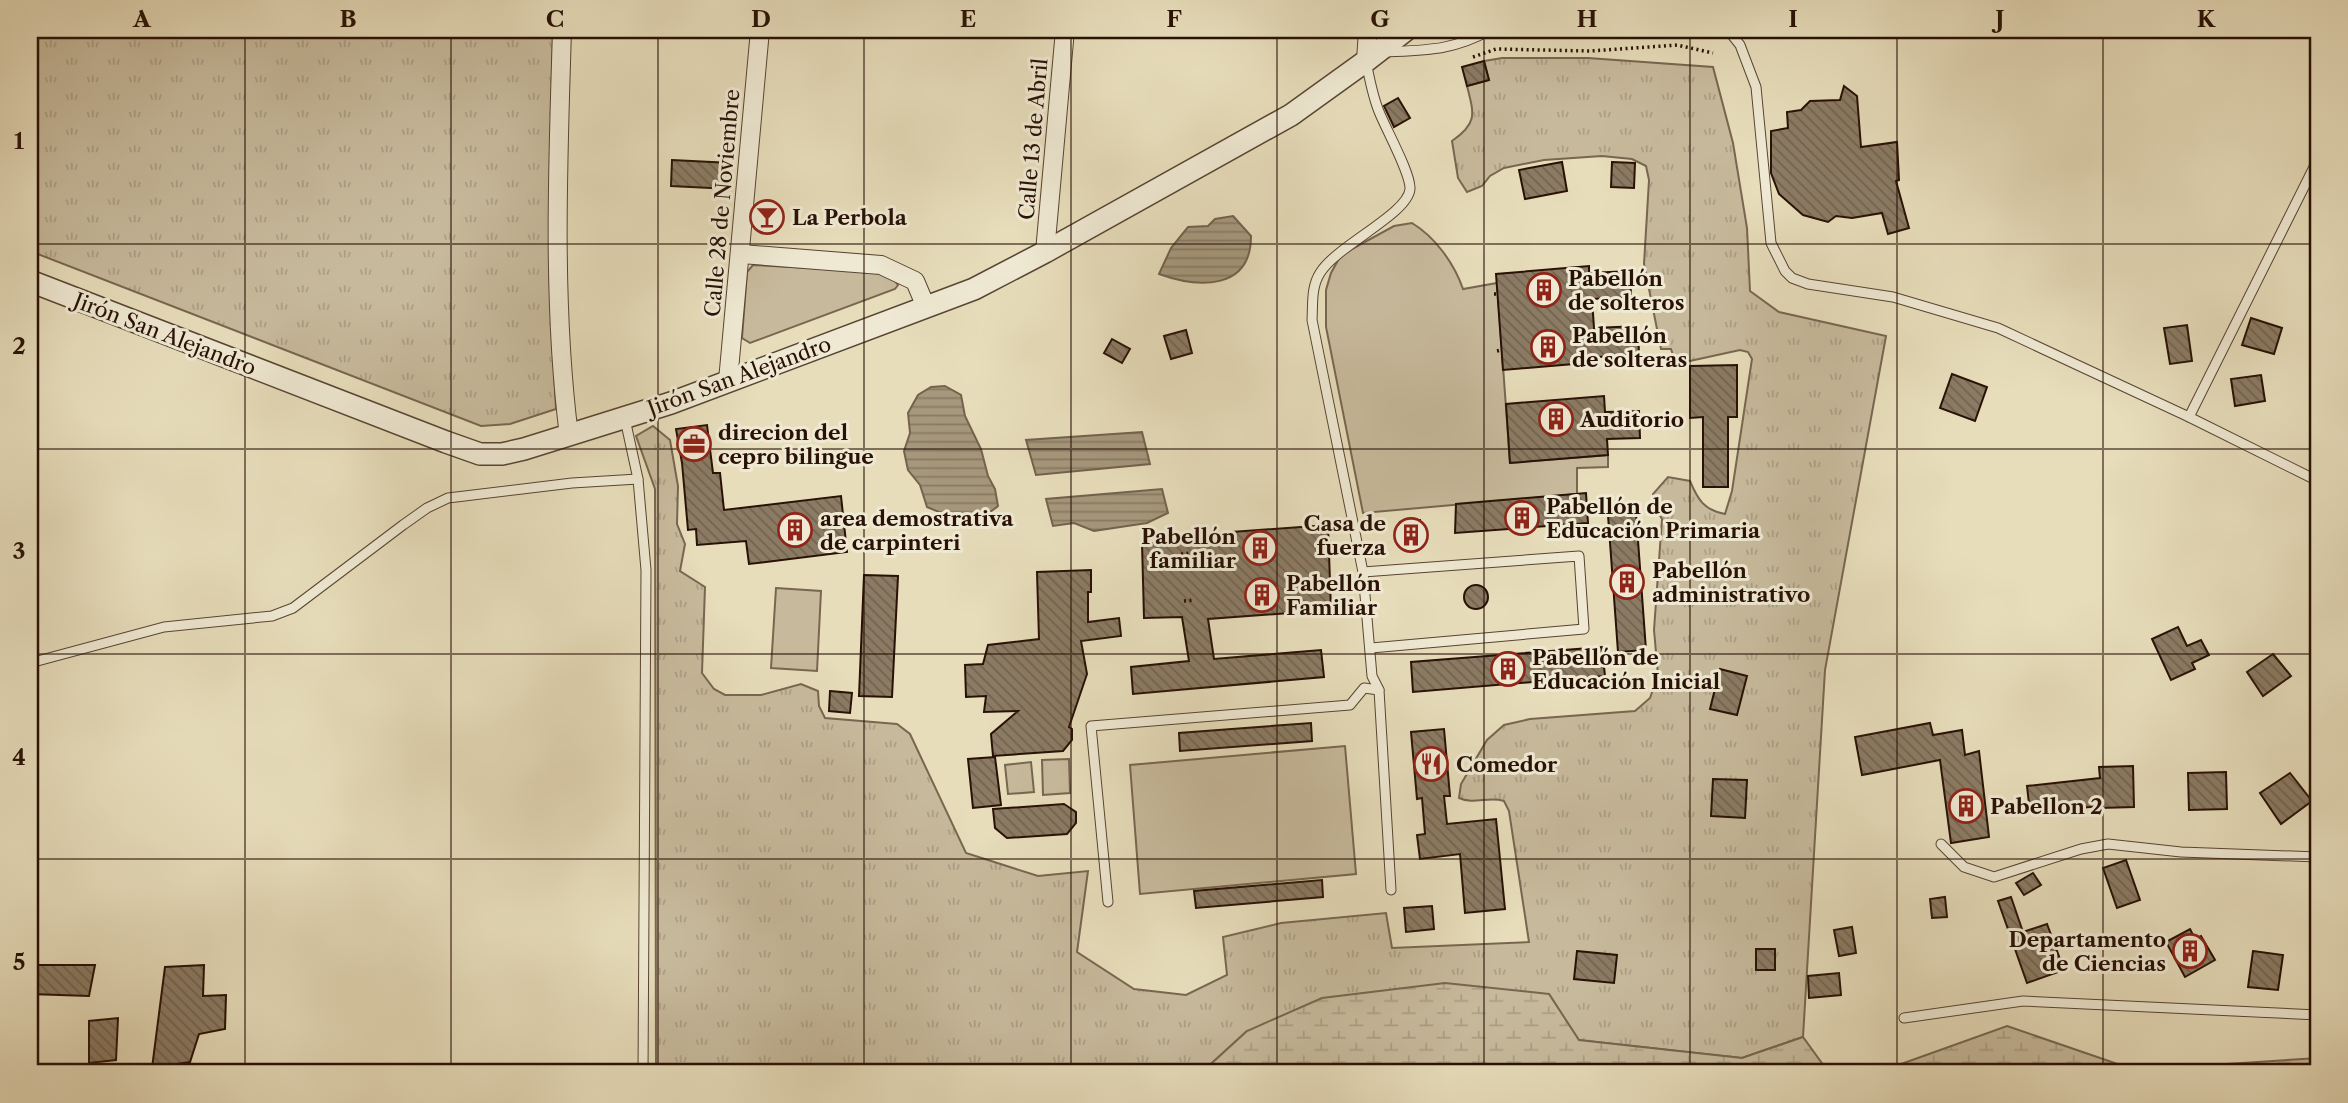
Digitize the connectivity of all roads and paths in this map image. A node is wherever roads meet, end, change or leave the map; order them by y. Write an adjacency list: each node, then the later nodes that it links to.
1 (562, 30): 19 (street)
2 (760, 30): 13 (street, Calle 28 de Noviembre)
3 (1065, 30): 12 (street, Calle 13 de Abril)
4 (1368, 30): 9 (street)
5 (1406, 30): 9 (street, Jirón San Alejandro)
6 (1490, 30): 9 (lane)
7 (1728, 30): 18 (lane)
8 (1713, 53): 10 (path)
9 (1372, 57): 12 (street, Jirón San Alejandro); 24 (lane)
10 (1473, 57)
11 (2318, 159): 18 (lane)
12 (1045, 252): 15 (street, Jirón San Alejandro)
13 (741, 254): 15 (street); 16 (street, Calle 28 de Noviembre)
14 (30, 281): 19 (street, Jirón San Alejandro)
15 (926, 307): 16 (street, Jirón San Alejandro)
16 (728, 381): 17 (street, Jirón San Alejandro)
17 (625, 417): 19 (street, Jirón San Alejandro); 20 (lane)
18 (2189, 417): 21 (lane)
19 (569, 436)
20 (638, 479): 30 (lane); 38 (lane)
21 (2318, 481)
22 (1192, 553): 23 (path)
23 (1181, 554)
24 (1363, 572): 29 (lane); 29 (lane)
25 (1330, 590): 26 (path)
26 (1337, 590)
27 (1194, 600): 28 (path)
28 (1184, 601)
29 (1371, 648): 31 (lane)
30 (30, 663)
31 (1379, 690): 34 (lane); 35 (lane)
32 (1941, 844): 33 (lane)
33 (2318, 857)
34 (1391, 890)
35 (1108, 902)
36 (2318, 1015): 37 (lane)
37 (1904, 1018)
38 (643, 1073)

